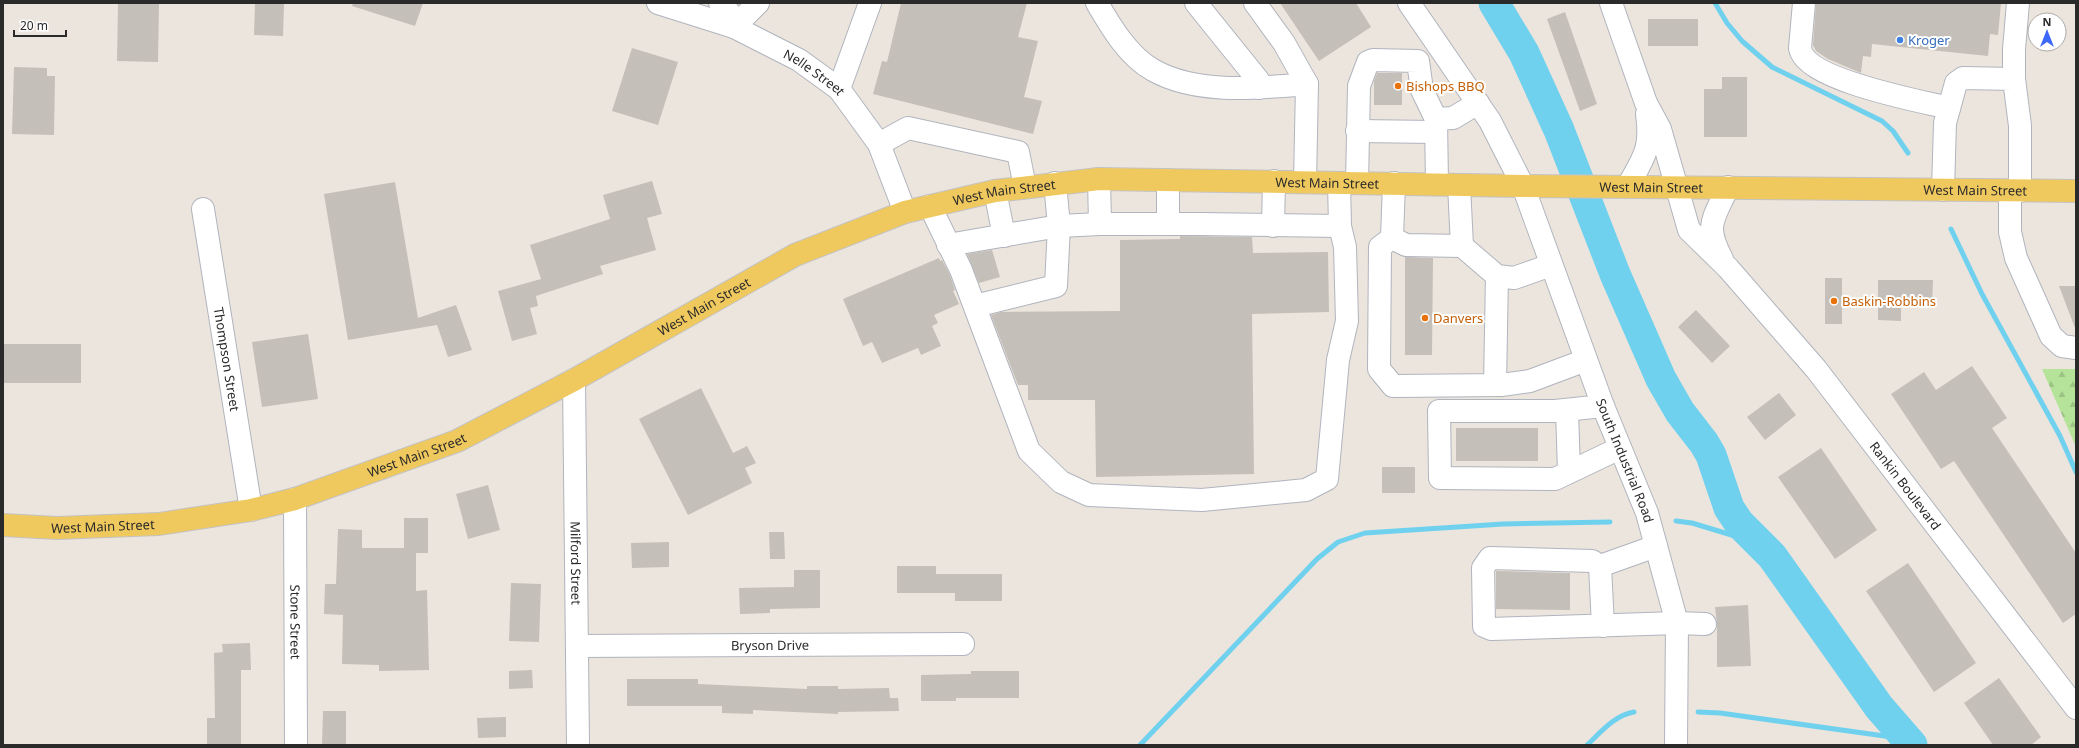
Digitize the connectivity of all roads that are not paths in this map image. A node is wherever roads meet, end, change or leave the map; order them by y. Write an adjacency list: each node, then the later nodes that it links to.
1 (658, 3): 12 (street, Nelle Street)
2 (720, 3): 12 (street)
3 (758, 3): 12 (street)
4 (870, 3): 18 (street)
5 (1097, 3): 17 (street)
6 (1196, 3): 17 (street)
7 (1255, 3): 16 (street)
8 (1409, 3): 13 (street, South Industrial Road)
9 (1612, 3): 20 (street, Rankin Boulevard)
10 (1804, 3): 21 (street)
11 (2018, 3): 15 (street)
12 (736, 25): 18 (street, Nelle Street)
13 (1439, 47): 14 (street); 19 (street, South Industrial Road)
14 (1418, 61): 22 (street); 23 (street)
15 (2014, 79): 21 (street); 41 (street)
16 (1307, 84): 17 (street); 28 (street)
17 (1259, 88)
18 (839, 89): 24 (street, Nelle Street)
19 (1478, 103): 22 (street); 34 (street, South Industrial Road)
20 (1646, 103): 35 (street, Rankin Boulevard); 37 (street, Rankin Boulevard)
21 (1949, 108): 39 (street)
22 (1436, 125): 23 (street); 32 (street)
23 (1357, 131): 30 (street)
24 (879, 144): 36 (street); 45 (street, Nelle Street)
25 (1098, 179): 26 (main road, West Main Street); 29 (main road, West Main Street); 47 (street)
26 (1168, 180): 27 (main road, West Main Street); 46 (street)
27 (1274, 181): 28 (main road, West Main Street); 49 (street)
28 (1305, 182): 30 (main road, West Main Street)
29 (1055, 183): 36 (main road, West Main Street); 48 (street)
30 (1348, 183): 31 (main road, West Main Street); 50 (street)
31 (1394, 183): 32 (main road, West Main Street); 52 (street)
32 (1436, 184): 33 (main road, West Main Street)
33 (1459, 185): 34 (main road, West Main Street); 54 (street)
34 (1523, 186): 35 (main road, West Main Street); 55 (street, South Industrial Road)
35 (1628, 186): 37 (main road, West Main Street)
36 (1025, 187): 40 (main road, West Main Street)
37 (1677, 187): 38 (main road, West Main Street); 56 (street, Rankin Boulevard)
38 (1728, 188): 39 (main road, West Main Street); 56 (street, Rankin Boulevard)
39 (1943, 190): 41 (main road, West Main Street)
40 (995, 191): 43 (main road, West Main Street); 51 (street)
41 (2015, 191): 42 (main road, West Main Street); 59 (street)
42 (2076, 192)
43 (930, 206): 45 (main road, West Main Street); 53 (street)
44 (203, 209): 68 (street, Thompson Street)
45 (905, 212): 61 (main road, West Main Street)
46 (1168, 223): 47 (street); 49 (street)
47 (1100, 224): 48 (street)
48 (1059, 226): 51 (street); 58 (street)
49 (1273, 226): 50 (street)
50 (1340, 226): 58 (street)
51 (1004, 236): 53 (street)
52 (1392, 238): 54 (street); 62 (street)
53 (948, 245): 58 (street)
54 (1462, 246): 57 (street)
55 (1551, 265): 57 (street); 60 (street, South Industrial Road)
56 (1728, 268): 77 (street, Rankin Boulevard)
57 (1497, 276): 62 (street)
58 (975, 306)
59 (2076, 348)
60 (1586, 360): 62 (street); 63 (street, South Industrial Road)
61 (574, 380): 67 (main road, West Main Street); 76 (street, Milford Street)
62 (1495, 385)
63 (1603, 406): 64 (street); 65 (street, South Industrial Road)
64 (1567, 410): 66 (street); 66 (street)
65 (1620, 448): 66 (street); 70 (street, South Industrial Road)
66 (1569, 472)
67 (295, 500): 68 (main road, West Main Street); 78 (street, Stone Street)
68 (251, 510): 69 (main road, West Main Street)
69 (3, 525)
70 (1656, 546): 71 (street); 72 (street, South Industrial Road)
71 (1600, 566): 74 (street); 74 (street)
72 (1677, 623): 73 (street); 74 (street); 80 (street, South Industrial Road)
73 (1705, 624)
74 (1603, 626)
75 (963, 644): 76 (street, Bryson Drive)
76 (577, 646): 79 (street, Milford Street)
77 (2076, 708)
78 (296, 745)
79 (578, 745)
80 (1676, 745)

